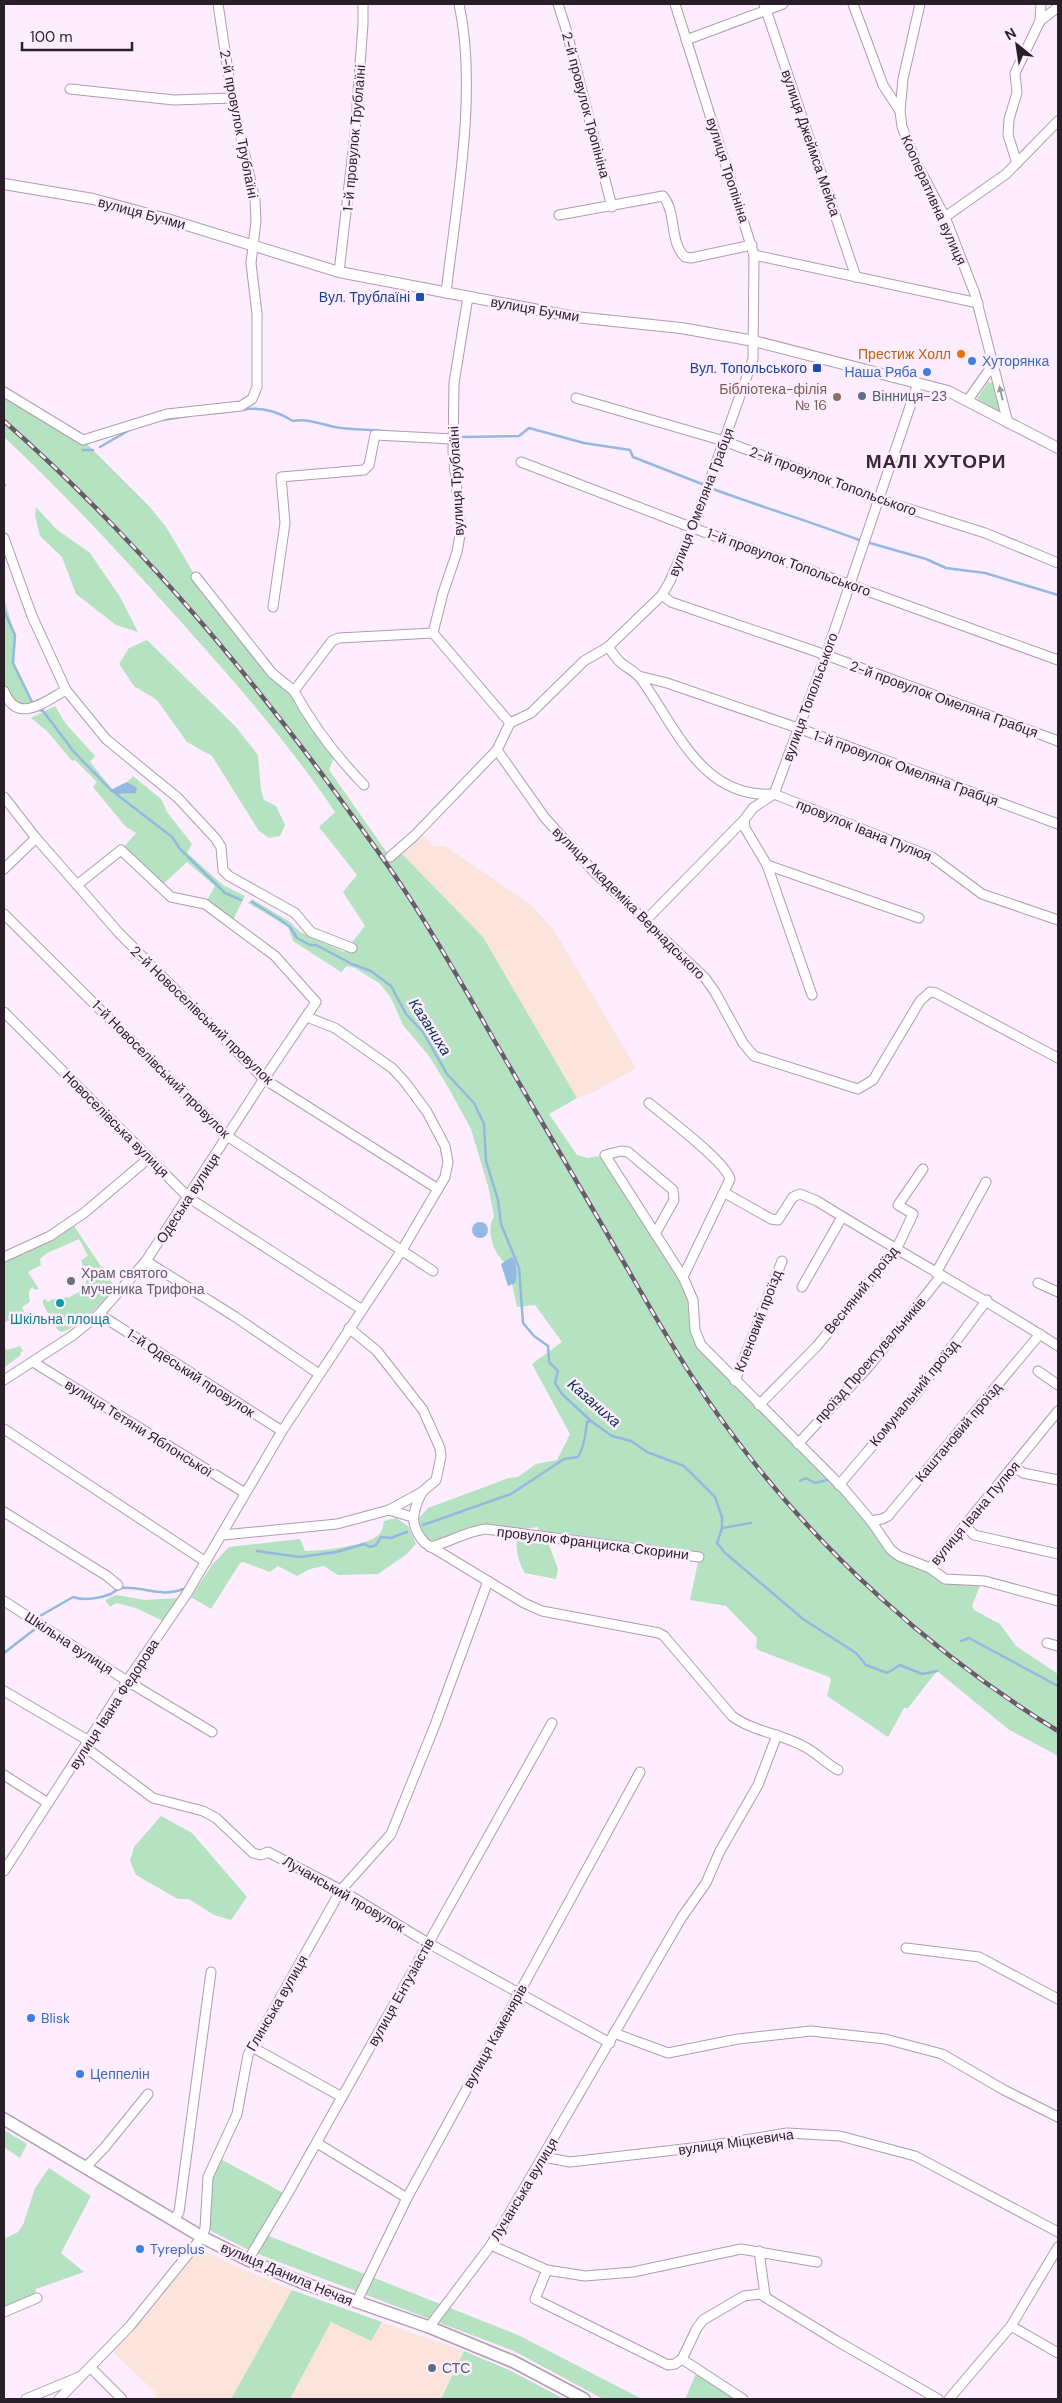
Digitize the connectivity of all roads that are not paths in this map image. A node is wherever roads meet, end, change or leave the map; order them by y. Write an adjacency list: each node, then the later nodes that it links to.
1 (218, 4): 15 (street, 2-й провулок Трублаїні)
2 (362, 4): 26 (street, 1-й провулок Трублаїні)
3 (460, 4): 28 (street)
4 (558, 4): 20 (street, 2-й провулок Тропініна)
5 (675, 4): 13 (street, вулиця Тропініна)
6 (783, 4): 10 (street)
7 (853, 4): 16 (street)
8 (920, 4): 16 (street, Кооперативна вулиця)
9 (1041, 4): 12 (street)
10 (765, 7): 13 (street); 27 (street, вулиця Джеймса Мейса)
11 (1058, 7): 12 (street)
12 (1040, 20): 18 (street)
13 (686, 40): 24 (street, вулиця Тропініна)
14 (70, 89): 15 (street)
15 (232, 98): 23 (street, 2-й провулок Трублаїні)
16 (900, 111): 22 (street, Кооперативна вулиця)
17 (1058, 121): 18 (street)
18 (1017, 163): 22 (street)
19 (4, 184): 23 (street, вулиця Бучми)
20 (612, 207): 21 (street); 24 (street)
21 (559, 215)
22 (945, 217): 30 (street, Кооперативна вулиця)
23 (253, 245): 26 (street, вулиця Бучми); 34 (street, 2-й провулок Трублаїні)
24 (752, 245): 25 (street, вулиця Тропініна)
25 (754, 255): 27 (street); 31 (street, вулиця Тропініна)
26 (340, 272): 28 (street, вулиця Бучми)
27 (856, 277): 30 (street)
28 (446, 293): 29 (street, вулиця Бучми)
29 (468, 297): 31 (street, вулиця Бучми); 38 (street, вулиця Трублаїні)
30 (978, 303): 32 (street, Кооперативна вулиця)
31 (754, 341): 33 (street, вулиця Бучми); 39 (street, вулиця Омеляна Грабця)
32 (994, 363): 36 (street); 37 (street, Кооперативна вулиця, one-way to 32)
33 (918, 383): 36 (street, вулиця Бучми); 42 (street, вулиця Топольського)
34 (4, 392)
35 (576, 398): 39 (street, 2-й провулок Топольського)
36 (968, 400): 37 (street, вулиця Бучми)
37 (1008, 424): 40 (street, вулиця Бучми)
38 (453, 440): 49 (street); 50 (street, вулиця Трублаїні)
39 (724, 441): 42 (street, 2-й провулок Топольського); 43 (street, вулиця Омеляна Грабця)
40 (1058, 448)
41 (520, 462): 43 (street, 1-й провулок Топольського)
42 (878, 499): 45 (street, 2-й провулок Топольського); 47 (street, вулиця Топольського)
43 (693, 528): 47 (street, 1-й провулок Топольського); 48 (street, вулиця Омеляна Грабця)
44 (4, 538): 55 (street)
45 (1058, 562)
46 (196, 577): 57 (street)
47 (850, 584): 52 (street, вулиця Топольського); 53 (street, 1-й провулок Топольського)
48 (662, 595): 51 (street, вулиця Омеляна Грабця); 52 (street, 2-й провулок Омеляна Грабця)
49 (273, 607)
50 (433, 633): 57 (street); 59 (street)
51 (608, 647): 54 (street); 59 (street, вулиця Омеляна Грабця)
52 (826, 655): 60 (street, вулиця Топольського); 61 (street, 2-й провулок Омеляна Грабця)
53 (1058, 660)
54 (639, 676): 60 (street, 1-й провулок Омеляна Грабця); 64 (street)
55 (66, 690): 58 (street); 77 (street)
56 (4, 691): 58 (street)
57 (294, 691): 63 (street)
58 (6, 704)
59 (510, 723): 62 (street)
60 (798, 728): 64 (street, вулиця Топольського); 67 (street, 1-й провулок Омеляна Грабця)
61 (1058, 741)
62 (497, 750): 69 (street); 76 (street, вулиця Академіка Вернадського)
63 (364, 785)
64 (774, 794): 66 (street); 75 (street, провулок Івана Пулюя)
65 (4, 797): 68 (street, 2-й Новоселівський провулок)
66 (744, 820): 70 (street); 76 (street)
67 (1058, 824)
68 (36, 838): 71 (street); 72 (street, 2-й Новоселівський провулок)
69 (390, 857)
70 (767, 865): 74 (street); 78 (street)
71 (4, 869)
72 (77, 885): 80 (street, Одеська вулиця); 82 (street, 2-й Новоселівський провулок)
73 (4, 914): 84 (street, 1-й Новоселівський провулок)
74 (919, 918)
75 (1058, 920)
76 (645, 921): 81 (street, вулиця Академіка Вернадського)
77 (352, 948)
78 (812, 995)
79 (4, 1012): 85 (street, Новоселівська вулиця)
80 (307, 1017): 82 (street, Одеська вулиця); 88 (street, вулиця Івана Федорова)
81 (1058, 1058)
82 (264, 1079): 84 (street, Одеська вулиця); 88 (street, 2-й Новоселівський провулок)
83 (649, 1103): 89 (street)
84 (227, 1136): 90 (street, Одеська вулиця); 94 (street, 1-й Новоселівський провулок)
85 (149, 1158): 90 (street, Новоселівська вулиця); 95 (street)
86 (923, 1170): 93 (street, Весняний проїзд)
87 (986, 1182): 99 (street, проїзд Проектувальників)
88 (438, 1189): 94 (street, вулиця Івана Федорова)
89 (725, 1193): 91 (street); 100 (street)
90 (189, 1198): 96 (street, Одеська вулиця); 105 (street, Новоселівська вулиця)
91 (842, 1217): 93 (street); 102 (street)
92 (655, 1234): 92 (street, вулиця Івана Пулюя); 100 (street, вулиця Івана Пулюя)
93 (896, 1248): 99 (street); 116 (street, Весняний проїзд)
94 (402, 1250): 98 (street, 1-й Новоселівський провулок); 105 (street, вулиця Івана Федорова)
95 (4, 1257)
96 (146, 1261): 106 (street, Одеська вулиця); 112 (street)
97 (782, 1261): 114 (street, Кленовий проїзд)
98 (433, 1271)
99 (939, 1274): 104 (street); 121 (street, проїзд Проектувальників)
100 (684, 1277): 114 (street, вулиця Івана Пулюя)
101 (1038, 1283): 103 (street)
102 (802, 1287)
103 (1058, 1292)
104 (987, 1300): 108 (street); 124 (street, Комунальний проїзд)
105 (361, 1309): 107 (street, вулиця Івана Федорова)
106 (99, 1314): 110 (street, Одеська вулиця); 120 (street, 1-й Одеський провулок)
107 (349, 1328): 112 (street, вулиця Івана Федорова); 125 (street)
108 (1040, 1334): 109 (street); 130 (street, Каштановий проїзд)
109 (1058, 1346)
110 (33, 1362): 113 (street, Одеська вулиця); 126 (street, вулиця Тетяни Яблонської)
111 (1038, 1371): 115 (street)
112 (319, 1374): 120 (street, вулиця Івана Федорова)
113 (4, 1380)
114 (735, 1381): 116 (street, вулиця Івана Пулюя)
115 (1058, 1384)
116 (759, 1405): 121 (street, вулиця Івана Пулюя)
117 (1058, 1411): 118 (street, вулиця Івана Пулюя)
118 (1055, 1421): 122 (street, вулиця Івана Пулюя)
119 (4, 1429): 136 (street)
120 (282, 1431): 126 (street, вулиця Івана Федорова)
121 (798, 1444): 124 (street, вулиця Івана Пулюя)
122 (1014, 1466): 123 (street); 131 (street, вулиця Івана Пулюя)
123 (1058, 1480)
124 (839, 1484): 130 (street, вулиця Івана Пулюя)
125 (422, 1492): 127 (street); 129 (street)
126 (245, 1493): 132 (street, вулиця Івана Федорова)
127 (389, 1510): 129 (street); 132 (street)
128 (4, 1512): 139 (street)
129 (412, 1517): 133 (street)
130 (871, 1521): 137 (street, вулиця Івана Пулюя)
131 (965, 1525): 134 (street); 137 (street, вулиця Івана Пулюя)
132 (223, 1535): 136 (street, вулиця Івана Федорова)
133 (430, 1547): 135 (street, провулок Франциска Скорини); 138 (street)
134 (1058, 1554)
135 (699, 1556)
136 (206, 1562): 144 (street, вулиця Івана Федорова)
137 (930, 1568): 141 (street)
138 (488, 1581): 148 (street); 156 (street, Глинська вулиця)
139 (118, 1585)
140 (4, 1601): 144 (street, Шкільна вулиця)
141 (1058, 1601)
142 (1047, 1643): 143 (street)
143 (1058, 1646)
144 (127, 1681): 147 (street, Шкільна вулиця); 149 (street, вулиця Івана Федорова)
145 (4, 1691): 149 (street, Лучанський провулок)
146 (552, 1723): 157 (street, вулиця Ентузіастів)
147 (212, 1732)
148 (777, 1735): 150 (street); 162 (street, Лучанська вулиця)
149 (87, 1744): 153 (street, вулиця Івана Федорова); 156 (street, Лучанський провулок)
150 (838, 1770)
151 (640, 1772): 160 (street, вулиця Каменярів)
152 (4, 1775): 153 (street)
153 (48, 1803): 154 (street, вулиця Івана Федорова)
154 (6, 1861): 155 (street, вулиця Івана Федорова)
155 (4, 1871)
156 (341, 1890): 157 (street, Лучанський провулок); 164 (street, Глинська вулиця)
157 (428, 1943): 160 (street, Лучанський провулок); 166 (street, вулиця Ентузіастів)
158 (906, 1948): 161 (street)
159 (211, 1972): 173 (street)
160 (518, 1992): 163 (street, Лучанський провулок); 172 (street, вулиця Каменярів)
161 (1058, 1999)
162 (614, 2033): 163 (street, Лучанська вулиця); 167 (street)
163 (610, 2044): 170 (street, Лучанська вулиця)
164 (252, 2047): 166 (street); 175 (street, Глинська вулиця)
165 (148, 2094): 171 (street)
166 (342, 2097): 169 (street, вулиця Ентузіастів)
167 (1058, 2117)
168 (4, 2119): 171 (main road, вулиця Данила Нечая)
169 (316, 2143): 172 (street); 179 (street, вулиця Ентузіастів)
170 (544, 2157): 174 (street, вулиця Міцкевича); 176 (street, Лучанська вулиця)
171 (85, 2168): 173 (main road, вулиця Данила Нечая)
172 (407, 2198): 184 (street, вулиця Каменярів)
173 (174, 2220): 175 (main road, вулиця Данила Нечая)
174 (1058, 2232)
175 (202, 2237): 179 (main road, вулиця Данила Нечая); 190 (street)
176 (491, 2245): 181 (street); 187 (street, Лучанська вулиця)
177 (1058, 2247): 186 (street)
178 (759, 2251): 180 (street); 181 (street); 182 (street)
179 (248, 2260): 184 (main road, вулиця Данила Нечая)
180 (817, 2262)
181 (547, 2270): 189 (street)
182 (765, 2296): 189 (street); 197 (street)
183 (37, 2298): 185 (street)
184 (356, 2303): 187 (main road, вулиця Данила Нечая)
185 (4, 2312)
186 (1011, 2326): 188 (street); 198 (street)
187 (429, 2328): 195 (main road, вулиця Данила Нечая)
188 (1058, 2353)
189 (682, 2359): 196 (street)
190 (91, 2368): 191 (street); 194 (street)
191 (84, 2375): 192 (street); 193 (street)
192 (26, 2399)
193 (60, 2399)
194 (122, 2399)
195 (584, 2399)
196 (743, 2399)
197 (938, 2399)
198 (949, 2399)

